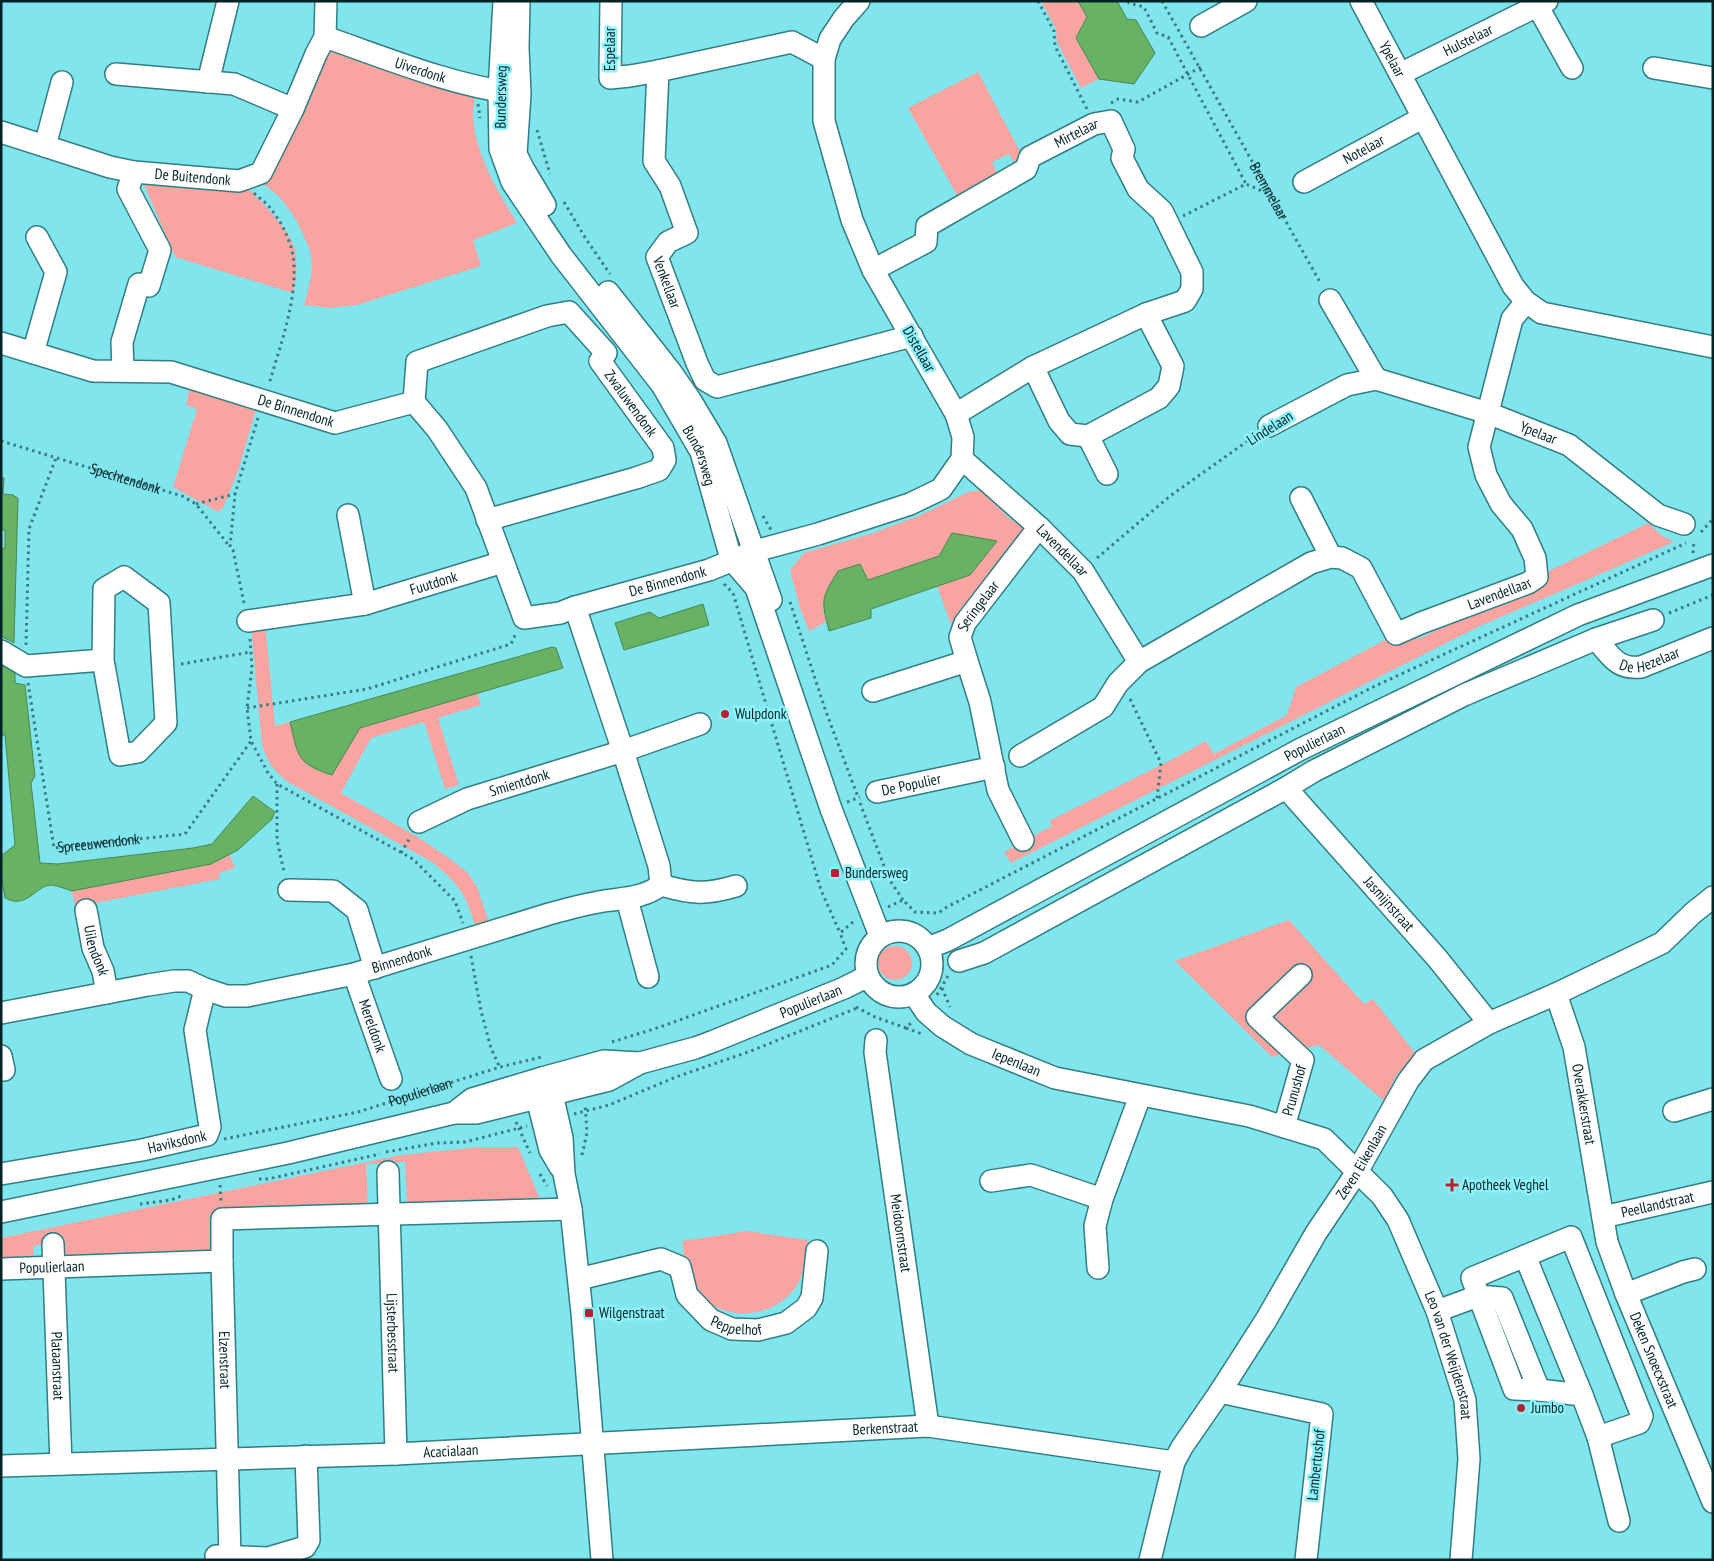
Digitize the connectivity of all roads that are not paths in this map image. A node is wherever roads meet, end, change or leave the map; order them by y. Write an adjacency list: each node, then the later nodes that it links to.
1 (228, 1): 20 (street)
2 (326, 1): 11 (street, De Buitendonk)
3 (504, 1): 21 (street, Bundersweg)
4 (519, 1): 21 (street, Bundersweg)
5 (611, 1): 15 (street, Espelaar)
6 (859, 1): 12 (street, Distellaar)
7 (1246, 1): 10 (street)
8 (1361, 1): 17 (street, Ypelaar)
9 (1542, 4): 13 (street, Hulstelaar); 17 (street, Hulstelaar)
10 (1202, 26)
11 (325, 37): 21 (street, Uiverdonk); 22 (street, De Buitendonk)
12 (824, 59): 15 (street); 29 (street, Distellaar)
13 (1572, 68)
14 (1654, 68): 18 (street)
15 (658, 71): 33 (street, Venkellaar)
16 (116, 74): 20 (street)
17 (1400, 74): 23 (street, Ypelaar)
18 (1713, 78)
19 (62, 82): 25 (street)
20 (208, 82): 22 (street)
21 (509, 92): 52 (street, Bundersweg); 54 (street, Bundersweg)
22 (293, 109): 26 (street, De Buitendonk)
23 (1422, 118): 27 (street, Notelaar); 31 (street, Ypelaar)
24 (1, 132): 25 (street, De Buitendonk)
25 (45, 146): 26 (street, De Buitendonk)
26 (134, 172): 38 (street)
27 (1304, 182)
28 (37, 237): 36 (street)
29 (872, 270): 32 (street, Mirtelaar); 33 (street, Distellaar)
30 (1330, 300): 39 (street)
31 (1526, 302): 35 (street, Ypelaar); 41 (street)
32 (1146, 314): 37 (street, Mirtelaar); 44 (street)
33 (912, 336): 42 (street, Distellaar)
34 (1, 344): 36 (street)
35 (1713, 346)
36 (33, 354): 38 (street, De Binnendonk)
37 (1033, 367): 42 (street, Mirtelaar); 44 (street)
38 (123, 370): 40 (street, De Binnendonk)
39 (1376, 379): 41 (street, Lindelaan); 43 (street, Lindelaan)
40 (414, 402): 49 (street); 49 (street, Zwaluwendonk)
41 (1488, 413): 51 (street, Ypelaar); 53 (street, Lavendellaar)
42 (956, 414): 45 (street, Distellaar)
43 (1269, 426)
44 (1088, 436): 46 (street)
45 (962, 460): 50 (street, Lavendellaar); 52 (street)
46 (1106, 474)
47 (1301, 498): 53 (street)
48 (348, 515): 57 (street)
49 (487, 520): 55 (street)
50 (1039, 527): 65 (street, Seringelaar); 66 (street, Lavendellaar)
51 (1689, 532)
52 (755, 552): 54 (street); 82 (street, Bundersweg)
53 (1331, 557): 66 (street)
54 (732, 560): 58 (street, De Binnendonk); 82 (street, Bundersweg)
55 (503, 562): 57 (street, Fuutdonk); 58 (street, De Binnendonk)
56 (1713, 565): 83 (street, Populierlaan)
57 (365, 604): 60 (street, Fuutdonk)
58 (575, 607): 69 (street)
59 (1653, 620): 62 (street, Populierlaan)
60 (248, 621)
61 (1713, 638): 62 (street, De Hezelaar)
62 (1596, 639): 72 (street, Populierlaan)
63 (1, 651): 64 (street)
64 (103, 660): 64 (street)
65 (967, 661): 67 (street); 71 (street)
66 (1139, 662): 70 (street)
67 (873, 691)
68 (700, 723): 69 (street)
69 (623, 751): 74 (street, Smientdonk); 76 (street)
70 (1020, 756)
71 (994, 767): 73 (street, De Populier); 75 (street)
72 (1286, 788): 84 (street, Populierlaan); 95 (street, Jasmijnstraat)
73 (877, 792)
74 (418, 822)
75 (1023, 840)
76 (661, 885): 77 (street); 80 (street, Binnendonk)
77 (736, 886)
78 (289, 890): 85 (street)
79 (1713, 897): 93 (street, Zeven Eikenlaan)
80 (627, 899): 85 (street, Binnendonk); 89 (street)
81 (86, 910): 91 (street, Uilendonk)
82 (886, 934): 83 (street); 88 (street)
83 (928, 948): 92 (street)
84 (958, 961)
85 (375, 968): 86 (street, Binnendonk)
86 (354, 974): 90 (street, Binnendonk); 97 (street, Mereldonk)
87 (1301, 975): 102 (street, Prunushof)
88 (868, 976): 92 (street); 98 (street, Populierlaan)
89 (648, 977)
90 (205, 989): 91 (street, Binnendonk); 105 (street, Haviksdonk)
91 (106, 993): 94 (street, Binnendonk)
92 (914, 994): 99 (street, Iepenlaan)
93 (1556, 994): 95 (street, Zeven Eikenlaan); 112 (street, Overakkerstraat)
94 (1, 1013)
95 (1489, 1023): 104 (street, Zeven Eikenlaan)
96 (876, 1040): 127 (street, Meidoornstraat)
97 (391, 1078)
98 (544, 1090): 109 (street); 110 (street, Populierlaan)
99 (1140, 1096): 102 (street, Iepenlaan); 108 (street)
100 (1713, 1099): 101 (street)
101 (1674, 1111)
102 (1284, 1127): 104 (street, Iepenlaan)
103 (388, 1172): 111 (street, Lijsterbesstraat)
104 (1357, 1172): 124 (street, Leo van der Weijdenstraat); 125 (street, Zeven Eikenlaan)
105 (1, 1174)
106 (991, 1180): 108 (street)
107 (1713, 1192): 112 (street, Peellandstraat)
108 (1102, 1198): 118 (street)
109 (571, 1209): 111 (street); 121 (street)
110 (1, 1212)
111 (389, 1214): 116 (street); 130 (street, Lijsterbesstraat)
112 (1603, 1217): 122 (street, Deken Snoecxstraat)
113 (53, 1244): 117 (street, Plataanstraat)
114 (818, 1251): 121 (street, Peppelhof)
115 (1525, 1256): 123 (street); 126 (street); 128 (street)
116 (222, 1261): 117 (street, Populierlaan); 132 (street, Elzenstraat)
117 (54, 1268): 119 (street, Populierlaan); 134 (street, Plataanstraat)
118 (1098, 1268)
119 (1, 1269)
120 (1695, 1269): 122 (street)
121 (579, 1279): 129 (street)
122 (1626, 1294): 136 (street, Deken Snoecxstraat)
123 (1478, 1296): 124 (street); 126 (street)
124 (1437, 1311): 141 (street, Leo van der Weijdenstraat)
125 (1220, 1392): 133 (street, Zeven Eikenlaan); 140 (street, Lambertushof)
126 (1582, 1395): 128 (street)
127 (928, 1426): 129 (street, Berkenstraat); 133 (street, Berkenstraat)
128 (1598, 1438): 137 (street)
129 (594, 1444): 130 (street, Acacialaan); 138 (street)
130 (396, 1454): 131 (street, Acacialaan)
131 (306, 1456): 132 (street, Acacialaan); 132 (street)
132 (228, 1459): 134 (street, Acacialaan)
133 (1174, 1462): 139 (street, Zeven Eikenlaan)
134 (61, 1464): 135 (street, Acacialaan)
135 (1, 1466)
136 (1713, 1502)
137 (1619, 1521)
138 (602, 1560)
139 (1150, 1560)
140 (1306, 1560)
141 (1462, 1560)

